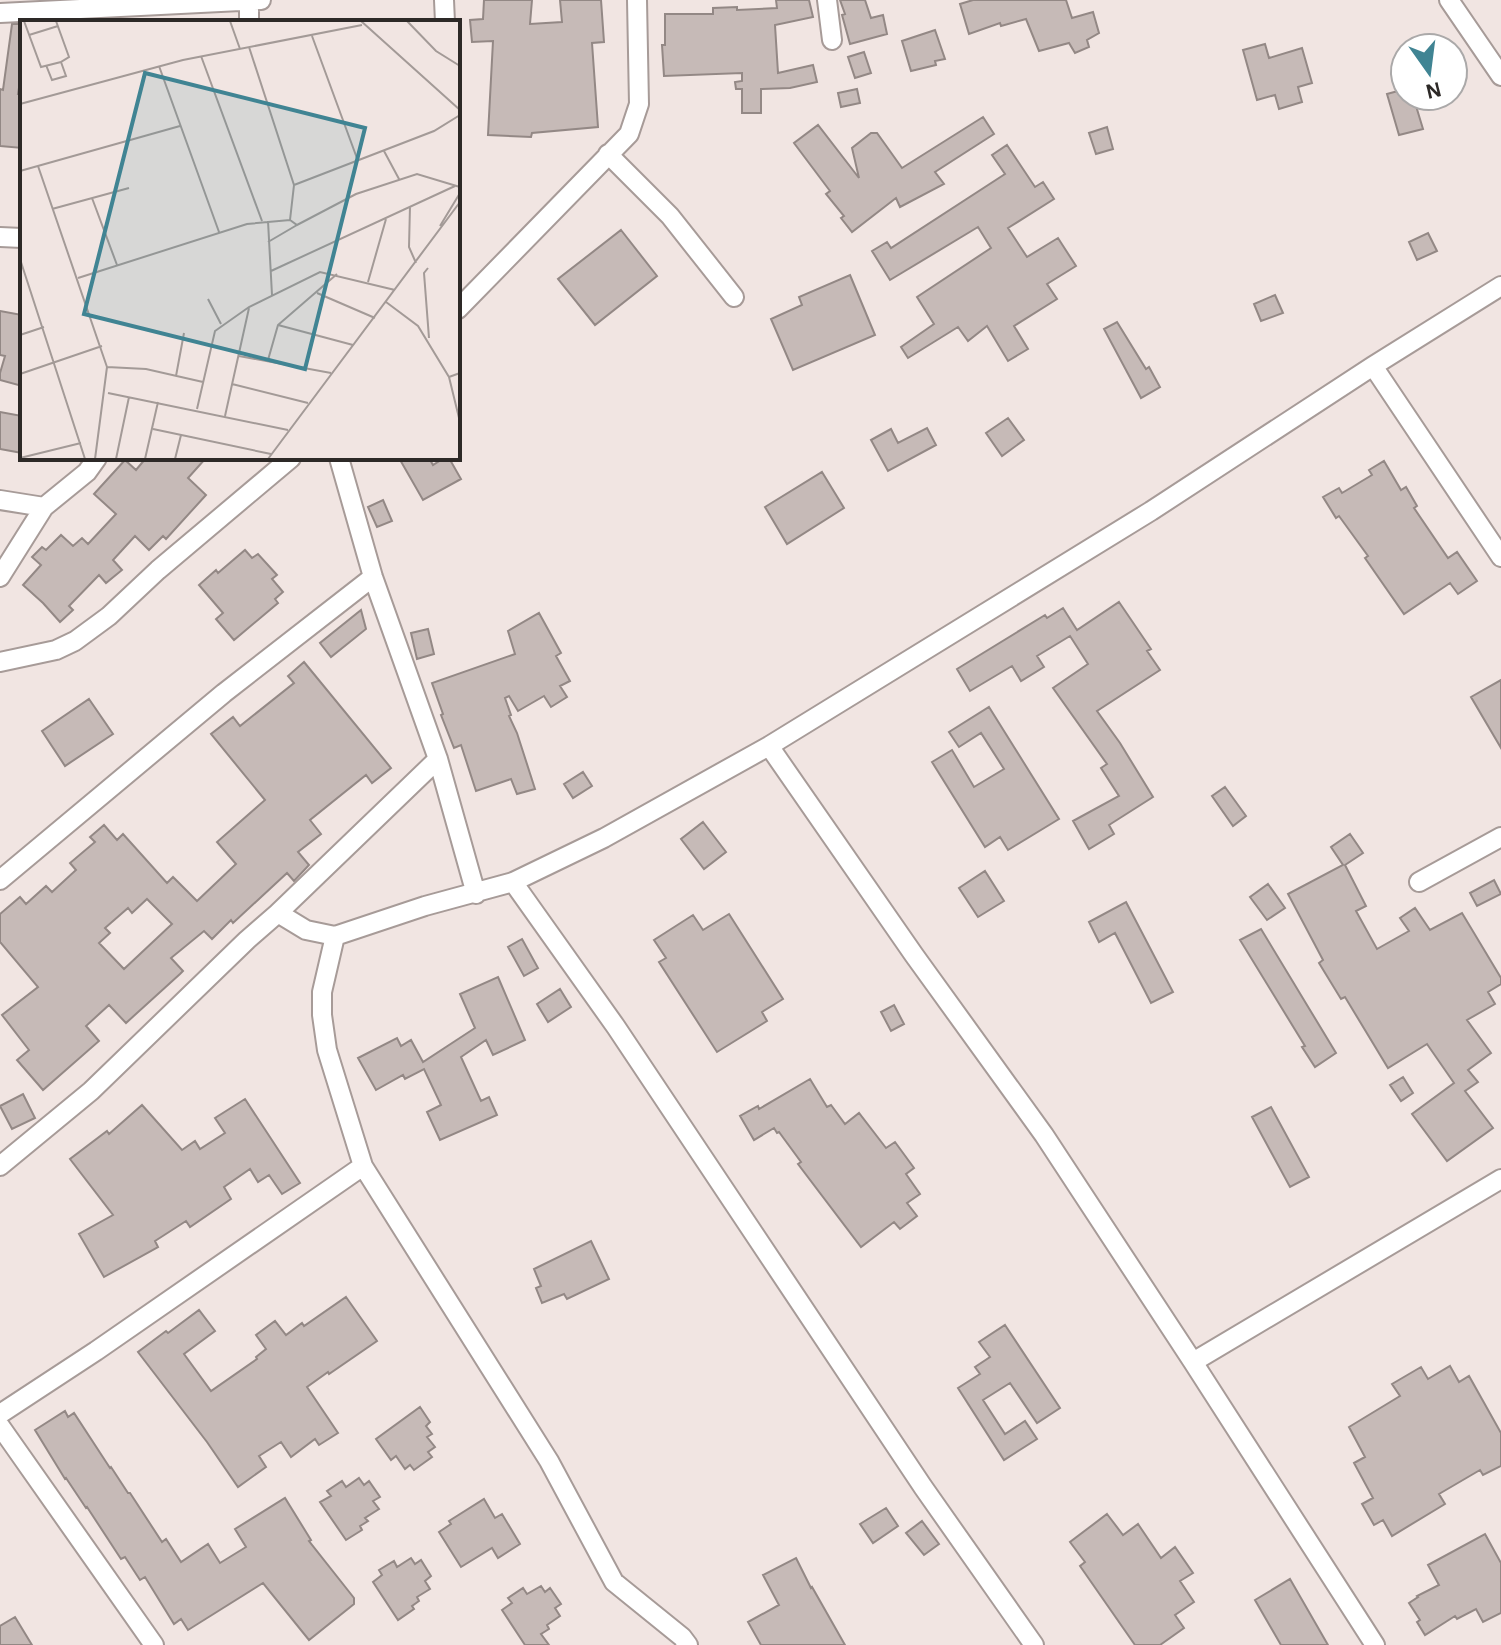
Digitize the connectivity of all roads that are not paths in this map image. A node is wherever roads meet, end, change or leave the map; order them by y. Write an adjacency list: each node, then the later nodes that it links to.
1 (444, 0): 7 (street)
2 (637, 0): 10 (street)
3 (827, 0): 8 (street)
4 (1449, 0): 9 (street)
5 (255, 1): 6 (street)
6 (0, 13)
7 (445, 20)
8 (832, 40)
9 (1501, 76)
10 (608, 154): 14 (street); 15 (street)
11 (0, 237): 12 (street)
12 (20, 238)
13 (1501, 286): 16 (street)
14 (734, 297)
15 (460, 307)
16 (1373, 366): 22 (street); 26 (street)
17 (96, 460): 21 (street)
18 (289, 460): 25 (street)
19 (340, 460): 24 (street)
20 (0, 500): 21 (street)
21 (44, 507): 23 (street)
22 (1501, 557)
23 (0, 577)
24 (373, 577): 27 (street); 29 (street)
25 (0, 662)
26 (769, 746): 30 (street); 38 (street)
27 (438, 759): 32 (street); 33 (street)
28 (1501, 837): 31 (street)
29 (0, 880)
30 (513, 882): 32 (street); 43 (street)
31 (1419, 882)
32 (476, 894): 34 (street)
33 (278, 913): 34 (street); 35 (street)
34 (335, 936): 36 (street)
35 (0, 1166)
36 (363, 1166): 39 (street); 42 (street)
37 (1501, 1179): 38 (street)
38 (1193, 1362): 44 (street)
39 (0, 1414)
40 (0, 1426): 41 (street)
41 (154, 1645)
42 (688, 1645)
43 (1034, 1645)
44 (1375, 1645)

